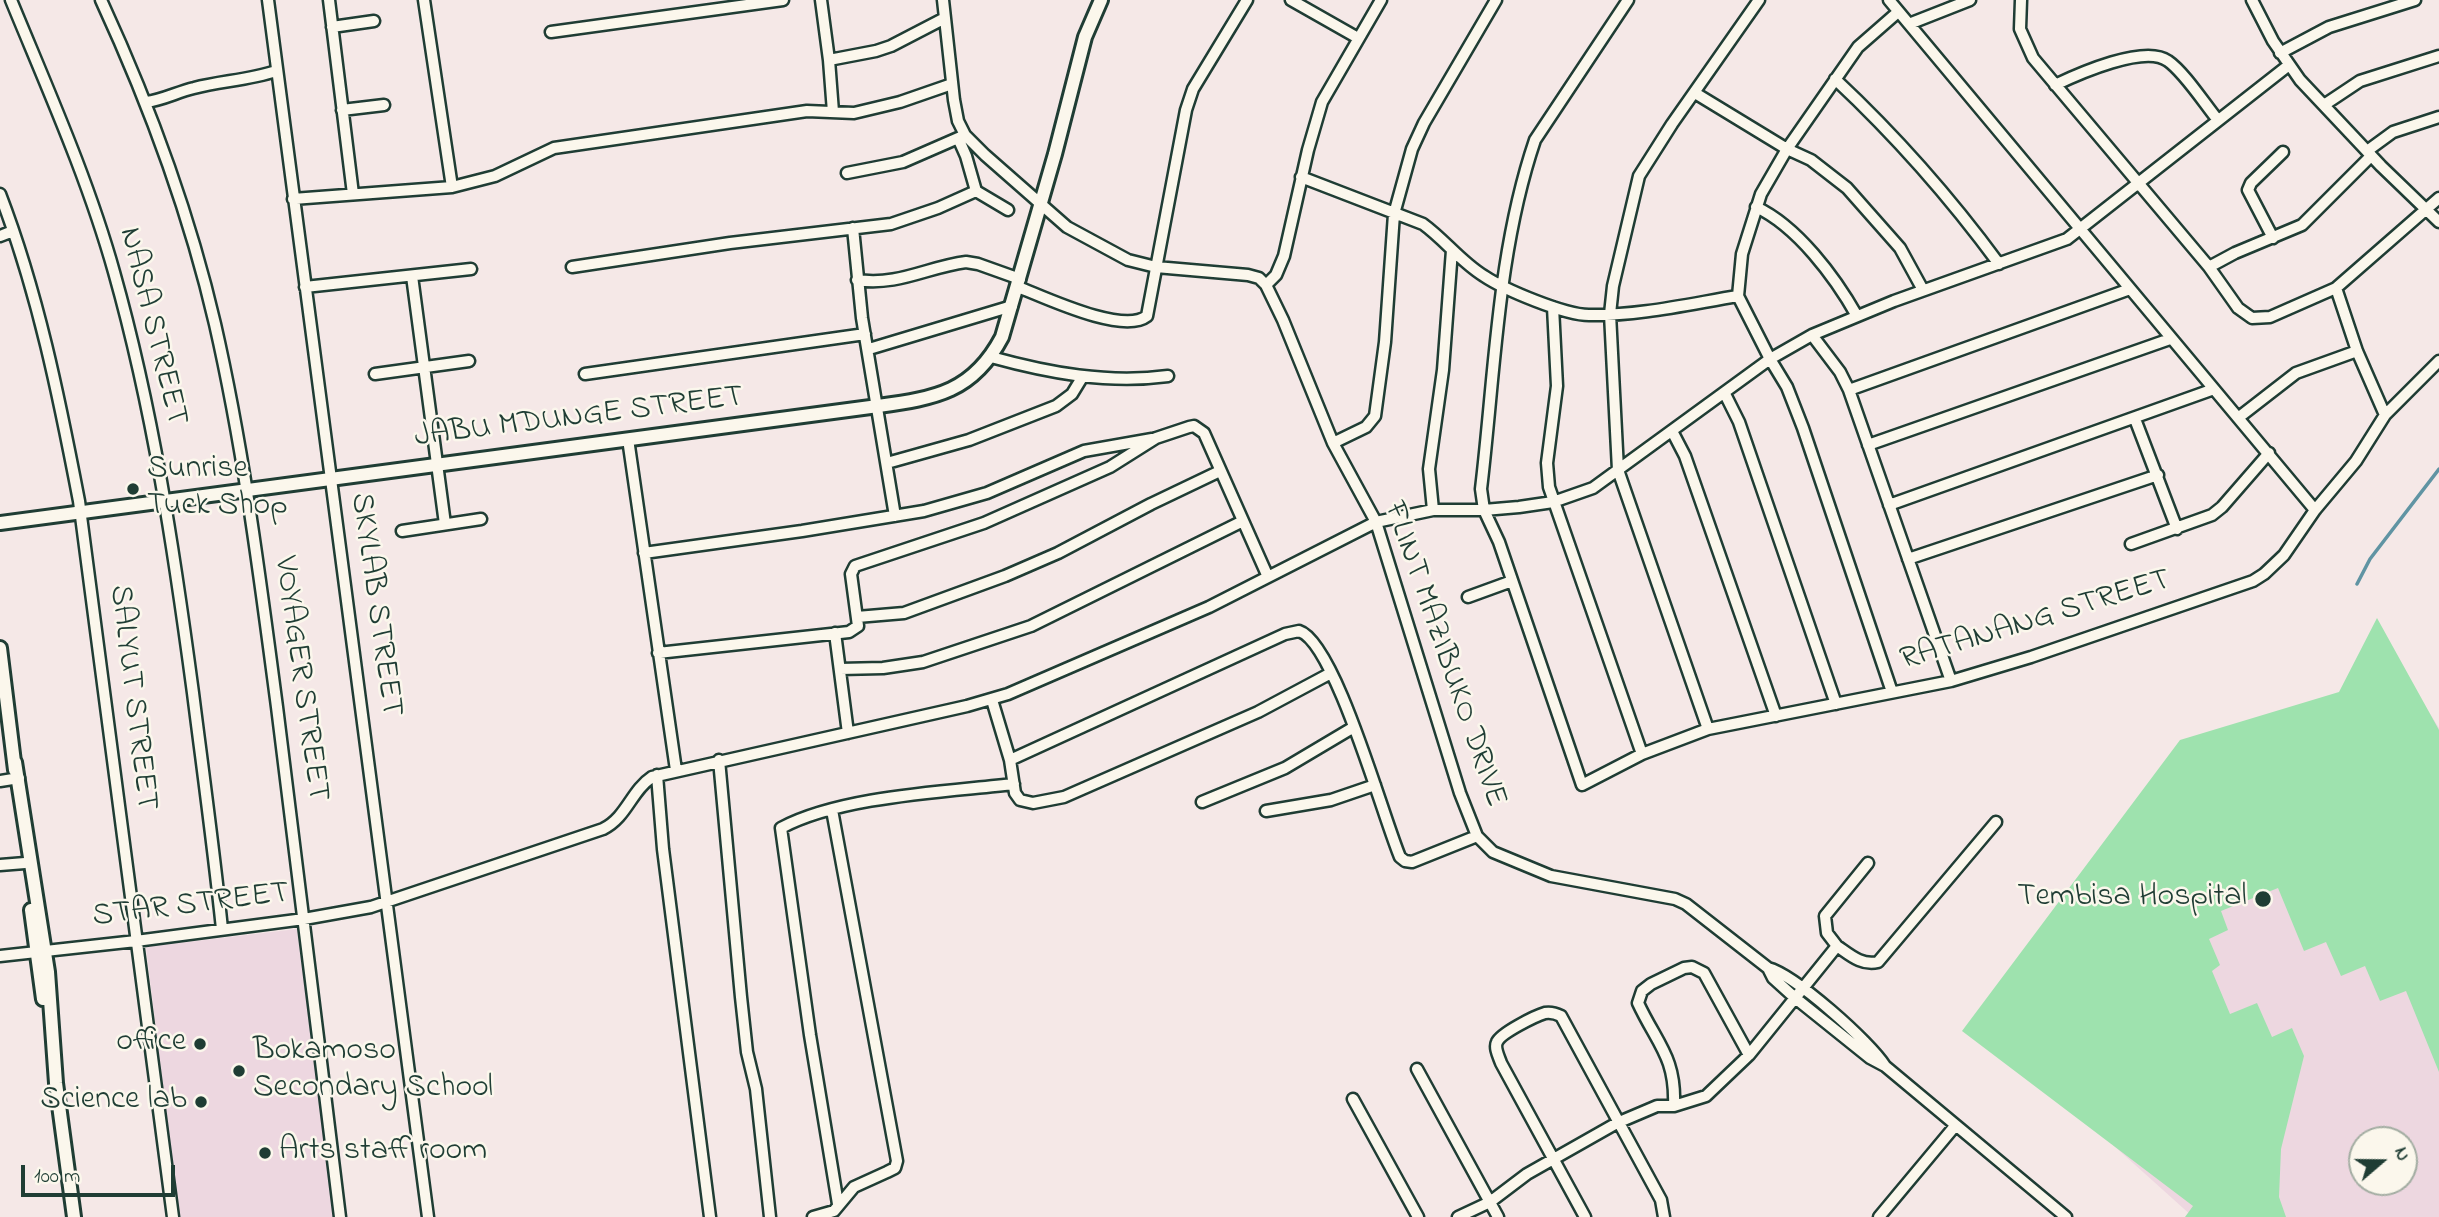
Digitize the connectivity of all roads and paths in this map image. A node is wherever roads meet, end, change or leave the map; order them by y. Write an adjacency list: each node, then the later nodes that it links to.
1 (11, 0): 122 (street, NASA STREET)
2 (101, 0): 37 (street, VOYAGER STREET)
3 (268, 0): 32 (street, SKYLAB STREET)
4 (329, 0): 25 (street)
5 (424, 0): 51 (street)
6 (783, 0): 26 (street)
7 (821, 0): 30 (street)
8 (943, 0): 22 (street)
9 (1101, 0): 57 (street, JABU MDUNGE STREET)
10 (1247, 0): 71 (street)
11 (1290, 0): 27 (street)
12 (1381, 0): 27 (street)
13 (1496, 0): 61 (street)
14 (1628, 0): 78 (street)
15 (1759, 0): 36 (street)
16 (1889, 0): 21 (street)
17 (1970, 0): 24 (street)
18 (2021, 0): 35 (street)
19 (2415, 0): 28 (street)
20 (2254, 1): 28 (street)
21 (1898, 12): 24 (street); 33 (street)
22 (945, 18): 30 (street); 34 (street)
23 (374, 22): 25 (street)
24 (1909, 23): 64 (street)
25 (332, 27): 40 (street)
26 (551, 32)
27 (1358, 38): 49 (street)
28 (2280, 52): 31 (street)
29 (2439, 57): 39 (street)
30 (829, 60): 41 (street)
31 (2289, 65): 39 (street); 43 (street)
32 (276, 71): 37 (street); 56 (street, SKYLAB STREET)
33 (1835, 79): 45 (street); 69 (street)
34 (952, 84): 41 (street); 44 (street)
35 (2055, 85): 43 (street); 50 (street)
36 (1695, 93): 45 (street); 86 (street)
37 (146, 102): 121 (street, VOYAGER STREET)
38 (384, 105): 40 (street)
39 (2324, 105): 47 (street)
40 (342, 110): 54 (street)
41 (833, 112): 51 (street)
42 (2439, 117): 47 (street)
43 (2217, 119): 50 (street)
44 (962, 136): 48 (street); 52 (street); 57 (street)
45 (1787, 149): 58 (street); 82 (street)
46 (2283, 152): 67 (street)
47 (2369, 154): 59 (street); 67 (street)
48 (847, 173)
49 (1301, 177): 61 (street); 77 (street)
50 (2138, 183): 64 (street); 72 (street)
51 (452, 187): 54 (street)
52 (976, 191): 60 (street); 63 (street)
53 (0, 194): 65 (street, SALYUT STREET)
54 (353, 194): 56 (street)
55 (2439, 198): 59 (street)
56 (293, 199): 79 (street, SKYLAB STREET)
57 (1041, 204): 71 (street); 76 (street, JABU MDUNGE STREET)
58 (1756, 207): 83 (street); 87 (street)
59 (2425, 209): 62 (street); 80 (street)
60 (1008, 210)
61 (1394, 214): 68 (street); 112 (street)
62 (2439, 222)
63 (853, 228): 70 (street); 75 (street)
64 (2079, 230): 69 (street); 81 (street)
65 (13, 232): 66 (street); 128 (street, SALYUT STREET)
66 (0, 236)
67 (2273, 238): 72 (street)
68 (1452, 250): 78 (street); 125 (street)
69 (1999, 264): 82 (street)
70 (572, 267)
71 (1156, 267): 76 (street); 77 (street)
72 (2209, 267): 80 (street)
73 (471, 269): 74 (street)
74 (412, 276): 79 (street); 97 (street)
75 (858, 280): 76 (street); 88 (street)
76 (1019, 283): 84 (street, JABU MDUNGE STREET)
77 (1266, 285): 112 (street, FLINT MAZIBUKO DRIVE)
78 (1502, 285): 85 (street); 126 (street)
79 (305, 287): 120 (street, SKYLAB STREET)
80 (2336, 288): 92 (street)
81 (2130, 289): 90 (street); 103 (street)
82 (1923, 290): 87 (street)
83 (1738, 296): 86 (street); 94 (street)
84 (1012, 306): 91 (street); 93 (street, JABU MDUNGE STREET)
85 (1553, 307): 86 (street); 123 (street)
86 (1610, 314): 117 (street)
87 (1857, 316): 89 (street)
88 (865, 334): 91 (street); 99 (street)
89 (1812, 335): 94 (street); 103 (street)
90 (2170, 339): 102 (street); 113 (street)
91 (869, 349): 105 (street)
92 (2357, 351): 106 (street); 107 (street)
93 (991, 357): 100 (street); 105 (street, JABU MDUNGE STREET)
94 (1770, 359): 104 (street); 150 (street)
95 (469, 361): 97 (street)
96 (2439, 361): 106 (street, RATANANG STREET)
97 (423, 368): 98 (street); 116 (street)
98 (375, 374)
99 (585, 374)
100 (1083, 376): 101 (street); 115 (street)
101 (1168, 376)
102 (2214, 389): 107 (street); 108 (street)
103 (1849, 390): 113 (street)
104 (1725, 394): 109 (street); 153 (street)
105 (878, 407): 111 (street, JABU MDUNGE STREET); 115 (street)
106 (2385, 415): 127 (street, RATANANG STREET)
107 (2238, 418): 114 (street)
108 (2135, 419): 119 (street); 124 (street)
109 (1672, 431): 117 (street); 154 (street)
110 (1156, 438): 118 (street); 129 (street); 143 (street)
111 (628, 439): 116 (street, JABU MDUNGE STREET); 138 (street)
112 (1333, 443): 132 (street, FLINT MAZIBUKO DRIVE)
113 (1868, 445): 124 (street)
114 (2269, 453): 127 (street); 135 (street)
115 (887, 463): 129 (street)
116 (436, 464): 120 (street, JABU MDUNGE STREET); 134 (street)
117 (1618, 470): 123 (street); 156 (street)
118 (1220, 471): 131 (street); 143 (street)
119 (2158, 475): 135 (street); 139 (street)
120 (330, 478): 121 (street, JABU MDUNGE STREET); 175 (street, SKYLAB STREET)
121 (248, 489): 122 (street, JABU MDUNGE STREET); 176 (street, VOYAGER STREET)
122 (166, 500): 128 (street, JABU MDUNGE STREET); 177 (street, NASA STREET)
123 (1553, 502): 126 (street); 158 (street)
124 (1889, 505): 139 (street)
125 (1433, 510): 126 (street); 132 (street)
126 (1484, 510): 141 (street)
127 (2315, 510): 149 (street, RATANANG STREET)
128 (80, 512): 133 (street, JABU MDUNGE STREET); 178 (street, SALYUT STREET)
129 (895, 516): 138 (street)
130 (481, 519): 134 (street)
131 (1243, 521): 140 (street); 147 (street)
132 (1376, 522): 140 (street); 171 (street, FLINT MAZIBUKO DRIVE)
133 (0, 523)
134 (445, 524): 136 (street)
135 (2177, 529): 137 (street)
136 (402, 531)
137 (2131, 544)
138 (644, 553): 146 (street)
139 (1908, 559): 149 (street)
140 (1268, 577): 152 (street)
141 (1512, 581): 142 (street); 158 (street, RATANANG STREET)
142 (1468, 597)
143 (857, 617): 144 (street)
144 (835, 634): 146 (street); 147 (street)
145 (0, 648): 151 (street)
146 (658, 653): 161 (street)
147 (840, 669): 157 (street)
148 (1331, 673): 155 (street); 160 (street); 165 (street)
149 (1951, 681): 150 (street, RATANANG STREET)
150 (1892, 692): 153 (street, RATANANG STREET)
151 (3, 696): 163 (street)
152 (992, 700): 157 (street); 160 (street)
153 (1836, 704): 154 (street, RATANANG STREET)
154 (1776, 716): 156 (street, RATANANG STREET)
155 (1354, 727): 166 (street); 167 (street)
156 (1708, 729): 158 (street, RATANANG STREET)
157 (848, 733): 159 (street)
158 (1642, 754)
159 (719, 760): 161 (street); 200 (street)
160 (1010, 760): 165 (street)
161 (676, 770): 162 (street)
162 (657, 775): 175 (street, STAR STREET); 199 (street)
163 (17, 778): 164 (street); 172 (street); 180 (street)
164 (0, 780)
165 (1014, 784): 168 (street)
166 (1375, 785): 169 (street); 171 (street)
167 (1202, 803)
168 (832, 810): 194 (street); 194 (street)
169 (1266, 811)
170 (1996, 822): 179 (street)
171 (1477, 836): 182 (street, FLINT MAZIBUKO DRIVE)
172 (25, 863): 174 (street); 180 (street)
173 (1868, 863): 179 (street)
174 (0, 865)
175 (387, 902): 176 (street, STAR STREET); 198 (street, SKYLAB STREET)
176 (303, 919): 177 (street, STAR STREET); 197 (street, VOYAGER STREET)
177 (222, 929): 178 (street, STAR STREET)
178 (136, 941): 180 (street, STAR STREET); 196 (street, SALYUT STREET)
179 (1837, 946): 183 (street)
180 (40, 951): 181 (street, STAR STREET); 195 (street)
181 (0, 956)
182 (1768, 968): 183 (street, FLINT MAZIBUKO DRIVE); 184 (street, FLINT MAZIBUKO DRIVE)
183 (1803, 986): 184 (street); 186 (street, FLINT MAZIBUKO DRIVE)
184 (1794, 997): 185 (street); 186 (street, FLINT MAZIBUKO DRIVE)
185 (1749, 1055): 189 (street); 189 (street)
186 (1885, 1066): 191 (street, FLINT MAZIBUKO DRIVE)
187 (1417, 1069): 193 (street)
188 (1353, 1099): 202 (street)
189 (1674, 1106): 190 (street)
190 (1617, 1123): 192 (street); 192 (street); 206 (street)
191 (1955, 1126): 207 (street); 208 (street, FLINT MAZIBUKO DRIVE)
192 (1553, 1159): 193 (street); 205 (street)
193 (1490, 1202): 203 (street); 204 (street)
194 (838, 1204): 201 (street)
195 (74, 1217)
196 (173, 1217)
197 (340, 1217)
198 (428, 1217)
199 (710, 1217)
200 (771, 1217)
201 (813, 1217)
202 (1418, 1217)
203 (1458, 1217)
204 (1497, 1217)
205 (1585, 1217)
206 (1664, 1217)
207 (1880, 1217)
208 (2066, 1217)

